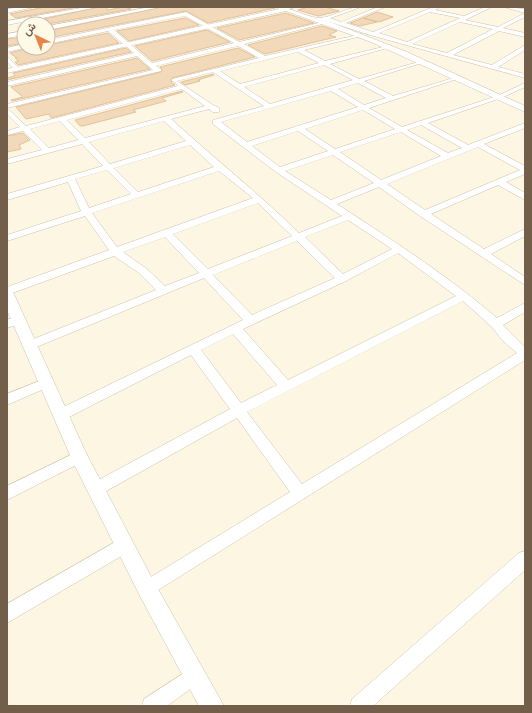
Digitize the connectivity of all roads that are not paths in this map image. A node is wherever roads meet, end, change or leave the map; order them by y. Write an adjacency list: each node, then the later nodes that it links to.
1 (32, 7): 14 (street)
2 (94, 7): 9 (street)
3 (158, 7): 12 (street)
4 (358, 7): 22 (street)
5 (382, 7): 25 (street)
6 (437, 7): 13 (street)
7 (489, 7): 15 (street)
8 (509, 7): 16 (street)
9 (80, 8): 18 (street); 24 (street)
10 (287, 8): 22 (street); 28 (street)
11 (472, 9): 15 (street)
12 (141, 10): 18 (street); 21 (street)
13 (430, 10): 19 (street); 32 (street)
14 (7, 11)
15 (480, 11): 19 (street)
16 (525, 11)
17 (525, 15): 20 (street)
18 (96, 19): 26 (street)
19 (462, 19): 30 (street); 37 (street)
20 (518, 19): 23 (street); 30 (street)
21 (157, 20): 28 (street); 29 (street)
22 (324, 20): 25 (street); 31 (street); 36 (street)
23 (525, 21)
24 (7, 23)
25 (340, 24): 32 (street)
26 (65, 25): 27 (street); 34 (street)
27 (56, 27)
28 (209, 27): 36 (street); 38 (street)
29 (109, 29): 34 (street); 38 (street)
30 (497, 30): 33 (street); 43 (street)
31 (360, 34): 39 (street); 41 (street)
32 (372, 34): 37 (street)
33 (525, 35)
34 (78, 36): 35 (street)
35 (56, 40)
36 (238, 44): 45 (street); 48 (street)
37 (407, 44): 43 (street)
38 (127, 45): 42 (street); 50 (street)
39 (389, 46): 46 (street); 47 (street)
40 (525, 46): 49 (street)
41 (299, 50): 45 (street); 47 (street)
42 (138, 54): 48 (street); 57 (street)
43 (448, 55): 49 (street)
44 (7, 58): 50 (street)
45 (264, 58): 51 (street)
46 (423, 61): 55 (street); 56 (street)
47 (327, 64): 56 (street); 59 (street)
48 (151, 65): 53 (street)
49 (492, 67): 54 (street)
50 (17, 69): 52 (street)
51 (214, 70): 53 (street); 59 (street)
52 (7, 71)
53 (166, 75): 60 (street); 64 (street)
54 (525, 76)
55 (458, 77): 62 (street); 63 (street)
56 (360, 81): 61 (street); 63 (street)
57 (7, 84)
58 (525, 84): 62 (street)
59 (240, 86): 66 (street)
60 (183, 87): 65 (street); 71 (street)
61 (332, 89): 66 (street); 67 (street)
62 (499, 97): 68 (street); 73 (street)
63 (392, 98): 67 (street)
64 (7, 106)
65 (211, 106): 70 (street); 72 (street)
66 (269, 106): 70 (street)
67 (363, 108): 75 (street); 77 (street)
68 (525, 109)
69 (7, 110): 76 (street)
70 (226, 118): 82 (street)
71 (62, 119): 76 (street); 79 (street)
72 (166, 119): 79 (street); 80 (street)
73 (423, 123): 77 (street); 83 (street)
74 (525, 125): 81 (street)
75 (299, 128): 82 (street); 85 (street)
76 (25, 129): 78 (street); 84 (street)
77 (403, 130): 85 (street); 86 (street)
78 (7, 133)
79 (85, 140): 84 (street); 88 (street)
80 (192, 142): 88 (street); 89 (street)
81 (478, 144): 83 (street); 91 (street)
82 (246, 145): 90 (street)
83 (468, 148): 86 (street)
84 (47, 151): 87 (street)
85 (336, 151): 90 (street); 94 (street)
86 (447, 156): 94 (street)
87 (7, 162)
88 (109, 167): 92 (street); 95 (street)
89 (220, 168): 95 (street); 98 (street)
90 (279, 170): 99 (street)
91 (525, 170): 93 (street)
92 (70, 179): 96 (street); 100 (street)
93 (499, 182): 97 (street); 101 (street)
94 (380, 183): 99 (street); 101 (street)
95 (135, 194): 100 (street)
96 (7, 197)
97 (525, 197)
98 (259, 199): 104 (street); 105 (street)
99 (328, 204): 102 (street)
100 (86, 211): 106 (street); 108 (street)
101 (423, 214): 109 (street)
102 (349, 216): 105 (street); 107 (street)
103 (525, 232): 109 (street)
104 (167, 233): 108 (street); 110 (street)
105 (298, 237): 110 (street); 111 (street)
106 (7, 238)
107 (399, 249): 111 (street); 115 (street)
108 (114, 251): 113 (street); 114 (street)
109 (483, 254): 112 (street)
110 (207, 273): 113 (street); 117 (street)
111 (342, 279): 117 (street)
112 (525, 282)
113 (163, 290): 121 (street)
114 (7, 293): 118 (street)
115 (464, 296): 119 (street); 124 (street)
116 (525, 307): 119 (street)
117 (251, 321): 120 (street)
118 (13, 322): 121 (street)
119 (496, 324): 131 (street)
120 (235, 328): 122 (street); 124 (street)
121 (30, 345): 123 (street)
122 (193, 349): 126 (street); 127 (street)
123 (47, 383): 125 (street); 127 (street)
124 (286, 386): 126 (street)
125 (7, 400)
126 (239, 410): 129 (street); 131 (street)
127 (60, 415): 128 (street)
128 (79, 457): 129 (street); 130 (street)
129 (96, 490): 132 (street)
130 (7, 493)
131 (300, 493): 134 (street)
132 (124, 545): 134 (street); 135 (street)
133 (525, 559): 139 (street)
134 (147, 589): 136 (street)
135 (7, 614)
136 (195, 675): 137 (street); 138 (street)
137 (151, 706)
138 (212, 706)
139 (359, 706)

